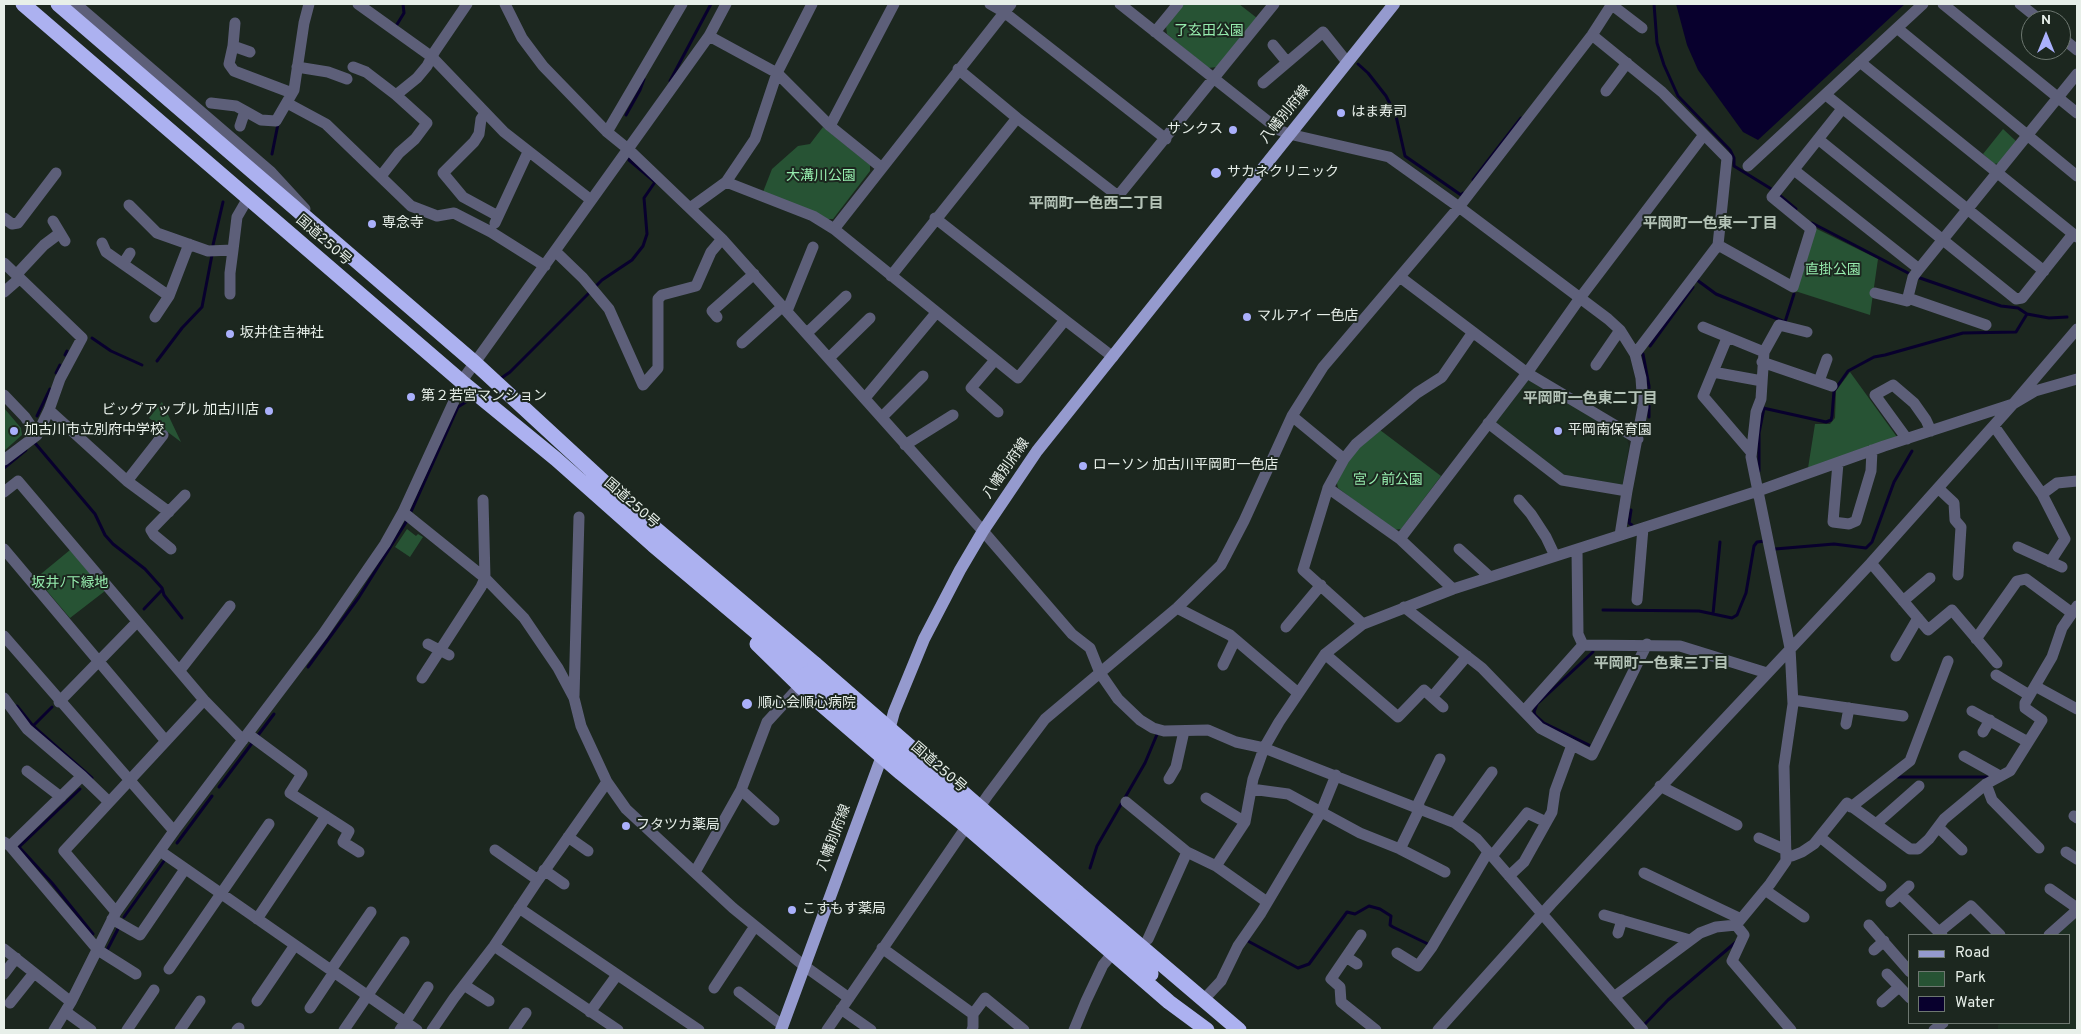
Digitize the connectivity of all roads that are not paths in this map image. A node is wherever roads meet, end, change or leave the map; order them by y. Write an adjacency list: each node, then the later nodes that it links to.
1 (23, 4): 72 (highway, 国道250号)
2 (58, 4): 94 (highway, 国道250号)
3 (76, 4): 94 (street)
4 (308, 4): 35 (street)
5 (358, 4): 30 (street)
6 (467, 4): 30 (street)
7 (504, 4): 56 (street)
8 (682, 4): 56 (street)
9 (726, 4): 26 (street)
10 (812, 4): 38 (street)
11 (894, 4): 55 (street)
12 (990, 4): 20 (street)
13 (1120, 4): 24 (street)
14 (1178, 4): 24 (street)
15 (1274, 4): 41 (street)
16 (1394, 4): 32 (main road, 八幡別府線)
17 (1612, 4): 22 (street); 25 (street)
18 (1923, 4): 23 (street)
19 (1944, 4): 47 (street)
20 (1007, 8): 37 (street); 60 (street)
21 (235, 23): 28 (street)
22 (1642, 28)
23 (1897, 28): 33 (street); 59 (street)
24 (1155, 32): 41 (street)
25 (1592, 35): 34 (street); 75 (street)
26 (709, 36): 38 (street); 62 (street)
27 (1273, 44): 31 (street)
28 (233, 46): 29 (street); 46 (street)
29 (250, 52)
30 (432, 57): 45 (street); 51 (street)
31 (1287, 62): 32 (street); 42 (street)
32 (1347, 62): 57 (main road, 八幡別府線)
33 (1860, 62): 44 (street); 68 (street)
34 (1627, 63): 43 (street); 58 (street)
35 (297, 67): 40 (street); 46 (street)
36 (353, 67): 45 (street)
37 (958, 69): 53 (street); 65 (street)
38 (777, 73): 55 (street); 71 (street)
39 (2077, 74): 47 (street)
40 (347, 79)
41 (1214, 79): 57 (street); 60 (street)
42 (1263, 83)
43 (1606, 91)
44 (1826, 94): 49 (street); 64 (street)
45 (396, 95): 69 (street)
46 (290, 98): 50 (street); 69 (street)
47 (2059, 98): 52 (street); 59 (street)
48 (210, 103): 50 (street)
49 (1842, 109): 61 (street); 77 (street)
50 (245, 111): 54 (street)
51 (486, 113): 63 (street); 78 (street)
52 (2077, 113)
53 (1017, 118): 60 (street); 80 (street)
54 (240, 126)
55 (830, 126): 65 (street)
56 (607, 132): 62 (street)
57 (1289, 134): 75 (street); 127 (main road, 八幡別府線)
58 (1703, 136): 89 (street); 109 (street)
59 (2028, 136): 68 (street); 70 (street)
60 (1166, 139)
61 (1818, 139): 66 (street); 86 (street)
62 (628, 149): 73 (street); 76 (street)
63 (528, 152): 73 (street); 78 (street)
64 (1748, 166)
65 (882, 168): 82 (street)
66 (1794, 170): 89 (street); 98 (street)
67 (56, 173): 79 (street)
68 (1999, 173): 77 (street); 84 (street)
69 (381, 176): 83 (street)
70 (2077, 176)
71 (726, 182): 76 (street); 82 (street)
72 (248, 198): 91 (street); 140 (highway, 国道250号)
73 (591, 200): 92 (street)
74 (129, 205): 88 (street)
75 (1459, 207): 103 (street); 109 (street)
76 (690, 208): 85 (street)
77 (1969, 209): 86 (street); 99 (street)
78 (498, 216): 83 (street)
79 (4, 218)
80 (935, 218): 102 (street); 116 (street)
81 (54, 221): 101 (street)
82 (834, 229): 102 (street)
83 (491, 232): 97 (street)
84 (2075, 235): 99 (street)
85 (722, 239): 92 (street); 100 (street)
86 (1943, 240): 98 (street); 99 (street)
87 (102, 243): 96 (street)
88 (189, 244): 91 (street); 107 (street)
89 (1718, 245): 126 (street)
90 (813, 247): 111 (street)
91 (233, 250): 106 (street)
92 (554, 251): 97 (street)
93 (130, 253): 96 (street)
94 (349, 256): 132 (highway, 国道250号)
95 (4, 263): 101 (street)
96 (122, 264): 107 (street)
97 (545, 266): 132 (street)
98 (1919, 269): 110 (street)
99 (2044, 270)
100 (754, 274): 111 (street); 113 (street)
101 (18, 276): 104 (street); 145 (street)
102 (891, 276): 112 (street)
103 (1400, 276): 121 (street); 148 (street)
104 (4, 292)
105 (1875, 293): 110 (street)
106 (230, 294)
107 (169, 296): 114 (street)
108 (846, 296): 123 (street)
109 (1580, 298): 120 (street); 135 (street)
110 (1908, 298): 117 (street)
111 (785, 309): 123 (street); 125 (street)
112 (936, 313): 131 (street); 143 (street)
113 (717, 316)
114 (155, 317)
115 (870, 318): 129 (street)
116 (1065, 320): 127 (street); 131 (street)
117 (1986, 325)
118 (1703, 327): 124 (street)
119 (2077, 329): 144 (street)
120 (1620, 330): 126 (street); 133 (street)
121 (1473, 332): 135 (street); 162 (street)
122 (1807, 332): 128 (street)
123 (807, 333): 129 (street)
124 (1727, 338): 128 (street); 134 (street)
125 (742, 343)
126 (1635, 354): 156 (street)
127 (1113, 357): 180 (main road, 八幡別府線)
128 (1763, 357): 138 (street); 139 (street)
129 (829, 358): 143 (street)
130 (1827, 359): 139 (street)
131 (995, 360): 146 (street)
132 (475, 363): 140 (street); 228 (highway, 国道250号)
133 (1596, 365)
134 (1713, 372): 138 (street); 161 (street)
135 (1527, 373): 150 (street); 156 (street)
136 (922, 376): 149 (street)
137 (2077, 379): 144 (street)
138 (1762, 381): 161 (street)
139 (1818, 381): 141 (street)
140 (462, 382): 177 (street); 228 (highway, 国道250号)
141 (1832, 386)
142 (4, 395): 153 (street)
143 (865, 398): 149 (street)
144 (2013, 404): 151 (street); 152 (street)
145 (49, 410): 153 (street); 159 (street)
146 (998, 412)
147 (953, 415): 158 (street)
148 (1292, 416): 162 (street); 204 (street)
149 (882, 417): 158 (street)
150 (1488, 423): 169 (street); 182 (street)
151 (1994, 426): 168 (street); 172 (street)
152 (1931, 431): 157 (street); 157 (street)
153 (37, 435): 163 (street)
154 (163, 435): 165 (street)
155 (95, 437): 159 (street)
156 (1638, 439): 169 (street)
157 (1907, 439): 160 (street)
158 (905, 444): 180 (street)
159 (87, 446): 165 (street)
160 (1872, 450): 164 (street); 164 (street)
161 (1751, 452): 170 (street)
162 (1344, 459): 167 (street)
163 (4, 460)
164 (1838, 463): 170 (street)
165 (127, 481): 176 (street)
166 (2077, 481): 172 (street)
167 (1328, 488): 182 (street); 198 (street)
168 (1938, 488): 189 (street); 192 (street)
169 (1627, 491): 181 (street)
170 (1758, 491): 179 (street); 216 (street)
171 (4, 492): 207 (street)
172 (2042, 494): 191 (street)
173 (186, 495): 176 (street)
174 (483, 500): 196 (street)
175 (1519, 500): 188 (street)
176 (169, 512): 185 (street)
177 (403, 512): 196 (street); 251 (street)
178 (579, 517): 235 (street)
179 (1643, 528): 181 (street); 200 (street)
180 (983, 531): 227 (street); 256 (main road, 八幡別府線)
181 (1620, 535): 187 (street)
182 (1400, 539): 199 (street)
183 (2018, 547): 191 (street)
184 (4, 549): 222 (street)
185 (171, 549)
186 (1459, 549): 195 (street)
187 (1577, 550): 188 (street); 215 (street)
188 (1555, 556): 195 (street)
189 (1959, 559): 190 (street); 194 (street)
190 (1972, 560)
191 (2050, 562): 193 (street)
192 (1871, 563): 201 (street); 216 (street)
193 (2062, 567)
194 (1958, 574)
195 (1490, 577): 199 (street)
196 (484, 578): 217 (street); 235 (street)
197 (1930, 578): 201 (street)
198 (1321, 585): 208 (street); 209 (street)
199 (1453, 589): 203 (street)
200 (1637, 600)
201 (1903, 601): 206 (street)
202 (230, 606): 225 (street)
203 (1404, 607): 208 (street); 219 (street)
204 (1177, 608): 212 (street); 227 (street)
205 (2074, 610): 211 (street); 231 (street)
206 (1918, 618): 211 (street); 220 (street)
207 (136, 622): 222 (street); 225 (street)
208 (1363, 624): 218 (street)
209 (1286, 627)
210 (4, 636): 238 (street)
211 (1976, 639): 223 (street)
212 (1235, 640): 224 (street); 232 (street)
213 (428, 644): 217 (street)
214 (1647, 644): 215 (street); 226 (street); 254 (street)
215 (1583, 645): 243 (street)
216 (1790, 648): 226 (street); 237 (street)
217 (444, 652): 230 (street)
218 (1325, 654): 232 (street); 233 (street)
219 (1467, 656): 233 (street); 243 (street)
220 (1896, 656)
221 (1948, 661): 276 (street)
222 (98, 662): 238 (street); 252 (street)
223 (1997, 663)
224 (1222, 665)
225 (180, 670): 236 (street)
226 (1767, 672): 268 (street)
227 (1100, 673): 249 (street); 287 (street)
228 (807, 674): 256 (highway); 271 (street); 319 (highway, 国道250号, bridge)
229 (1996, 675): 231 (street)
230 (422, 678)
231 (2032, 690): 242 (street); 253 (street)
232 (1298, 693): 255 (street)
233 (1432, 697): 240 (street)
234 (4, 698): 262 (street)
235 (574, 698): 266 (street)
236 (204, 700): 251 (street); 252 (street)
237 (1793, 700): 241 (street); 303 (street)
238 (59, 702): 265 (street)
239 (1888, 702): 245 (street)
240 (1443, 706)
241 (1849, 708): 245 (street); 248 (street)
242 (2077, 709)
243 (1524, 711): 254 (street)
244 (1972, 711): 247 (street)
245 (1886, 714): 246 (street)
246 (1903, 716)
247 (1990, 720): 250 (street); 253 (street)
248 (1846, 724)
249 (1184, 731): 255 (street); 264 (street)
250 (1983, 732)
251 (246, 737): 279 (street); 289 (street)
252 (165, 740): 265 (street)
253 (2028, 742): 263 (street)
254 (1572, 745): 282 (street)
255 (1264, 748): 261 (street); 270 (street)
256 (882, 756): 287 (highway); 353 (main road, 八幡別府線)
257 (1964, 756): 263 (street)
258 (1440, 759): 277 (street)
259 (27, 771): 272 (street)
260 (1492, 772): 283 (street)
261 (1336, 775): 277 (street); 278 (street)
262 (82, 776): 272 (street); 274 (street)
263 (2000, 776): 267 (street)
264 (1169, 779)
265 (128, 780): 274 (street); 289 (street)
266 (607, 782): 290 (street); 308 (street)
267 (1986, 784): 288 (street); 294 (street)
268 (1660, 786): 286 (street); 324 (street)
269 (1919, 786): 285 (street)
270 (1251, 789): 278 (street); 281 (street)
271 (741, 790): 280 (street); 308 (street)
272 (61, 798): 293 (street)
273 (1206, 798): 281 (street)
274 (109, 802): 325 (street)
275 (1126, 802): 301 (street)
276 (1851, 806): 285 (street); 291 (street)
277 (1419, 807): 283 (street); 295 (street)
278 (1321, 812): 295 (street); 320 (street)
279 (326, 816): 300 (street); 328 (street)
280 (774, 820)
281 (1245, 822): 306 (street)
282 (1546, 822): 304 (street); 312 (street)
283 (1455, 823): 304 (street)
284 (269, 824): 318 (street)
285 (1876, 824): 288 (street)
286 (1737, 825)
287 (967, 827): 344 (street); 349 (highway)
288 (1938, 827): 297 (street)
289 (174, 832): 298 (street)
290 (568, 837): 299 (street); 311 (street)
291 (1820, 837): 303 (street); 314 (street)
292 (1759, 838): 303 (street)
293 (7, 844): 346 (street)
294 (2039, 848)
295 (1400, 849): 309 (street)
296 (494, 850): 311 (street)
297 (1962, 850)
298 (160, 851): 307 (street); 325 (street)
299 (588, 851)
300 (359, 852)
301 (1186, 852): 306 (street); 338 (street)
302 (2066, 852): 305 (street)
303 (1786, 853): 317 (street)
304 (1490, 854): 312 (street); 348 (street)
305 (2077, 860)
306 (1216, 866): 320 (street)
307 (185, 869): 318 (street); 325 (street)
308 (695, 872): 332 (street)
309 (1445, 872)
310 (1644, 873): 330 (street)
311 (541, 875): 313 (street); 321 (street)
312 (1509, 876): 324 (street)
313 (564, 884)
314 (1881, 886)
315 (1909, 886): 334 (street)
316 (2050, 889): 322 (street)
317 (1765, 890): 327 (street); 330 (street)
318 (221, 893): 328 (street); 354 (street)
319 (1073, 897): 402 (highway, 国道250号); 403 (highway, 国道250号)
320 (1267, 902): 369 (street)
321 (519, 908): 343 (street); 361 (street)
322 (2077, 909): 336 (street)
323 (371, 912): 356 (street)
324 (1542, 914): 371 (street); 405 (street)
325 (114, 915): 346 (street)
326 (1604, 915): 329 (street)
327 (1804, 917)
328 (257, 919): 342 (street)
329 (1622, 920): 333 (street); 339 (street)
330 (1738, 922): 339 (street); 407 (street)
331 (1869, 924): 340 (street)
332 (755, 926): 353 (street); 365 (street)
333 (1618, 933)
334 (1940, 934): 335 (street)
335 (1999, 934)
336 (2050, 934)
337 (1361, 935): 350 (street)
338 (1148, 938)
339 (1690, 940): 371 (street)
340 (1884, 941): 347 (street); 355 (street)
341 (404, 942): 368 (street)
342 (295, 945): 356 (street); 370 (street)
343 (494, 946): 362 (street); 380 (street)
344 (882, 948): 372 (street); 382 (street)
345 (4, 949): 351 (street)
346 (98, 950): 359 (street); 377 (street)
347 (1874, 950)
348 (1397, 953)
349 (1112, 954): 400 (street); 401 (highway)
350 (1346, 957): 352 (street); 384 (street)
351 (16, 958): 357 (street); 358 (street)
352 (1357, 964)
353 (803, 965): 372 (street); 385 (main road, 八幡別府線)
354 (168, 968)
355 (1908, 970)
356 (333, 971): 368 (street); 378 (street)
357 (34, 972): 376 (street); 377 (street)
358 (4, 974)
359 (136, 974)
360 (1887, 974): 363 (street)
361 (617, 975): 380 (street); 395 (street)
362 (464, 985): 374 (street); 392 (street)
363 (1906, 985): 375 (street)
364 (428, 987): 383 (street)
365 (714, 988)
366 (739, 992): 385 (street)
367 (148, 993): 389 (street)
368 (367, 995): 383 (street); 390 (street)
369 (1206, 996)
370 (264, 997)
371 (1614, 997): 406 (street)
372 (849, 998): 379 (street)
373 (200, 1001): 386 (street)
374 (489, 1001)
375 (1882, 1002)
376 (10, 1003)
377 (68, 1007): 387 (street); 388 (street)
378 (310, 1008)
379 (841, 1009): 396 (street); 397 (street)
380 (590, 1012): 394 (street)
381 (526, 1013): 393 (street)
382 (973, 1014): 398 (street); 399 (street)
383 (403, 1026): 391 (street)
384 (1363, 1026): 404 (street)
385 (782, 1028)
386 (183, 1029)
387 (54, 1030)
388 (91, 1030)
389 (127, 1030)
390 (344, 1030)
391 (417, 1030)
392 (432, 1030)
393 (516, 1030)
394 (618, 1030)
395 (699, 1030)
396 (827, 1030)
397 (871, 1030)
398 (972, 1030)
399 (1024, 1030)
400 (1074, 1030)
401 (1207, 1030)
402 (1216, 1030)
403 (1239, 1030)
404 (1376, 1030)
405 (1438, 1030)
406 (1643, 1030)
407 (1791, 1030)

